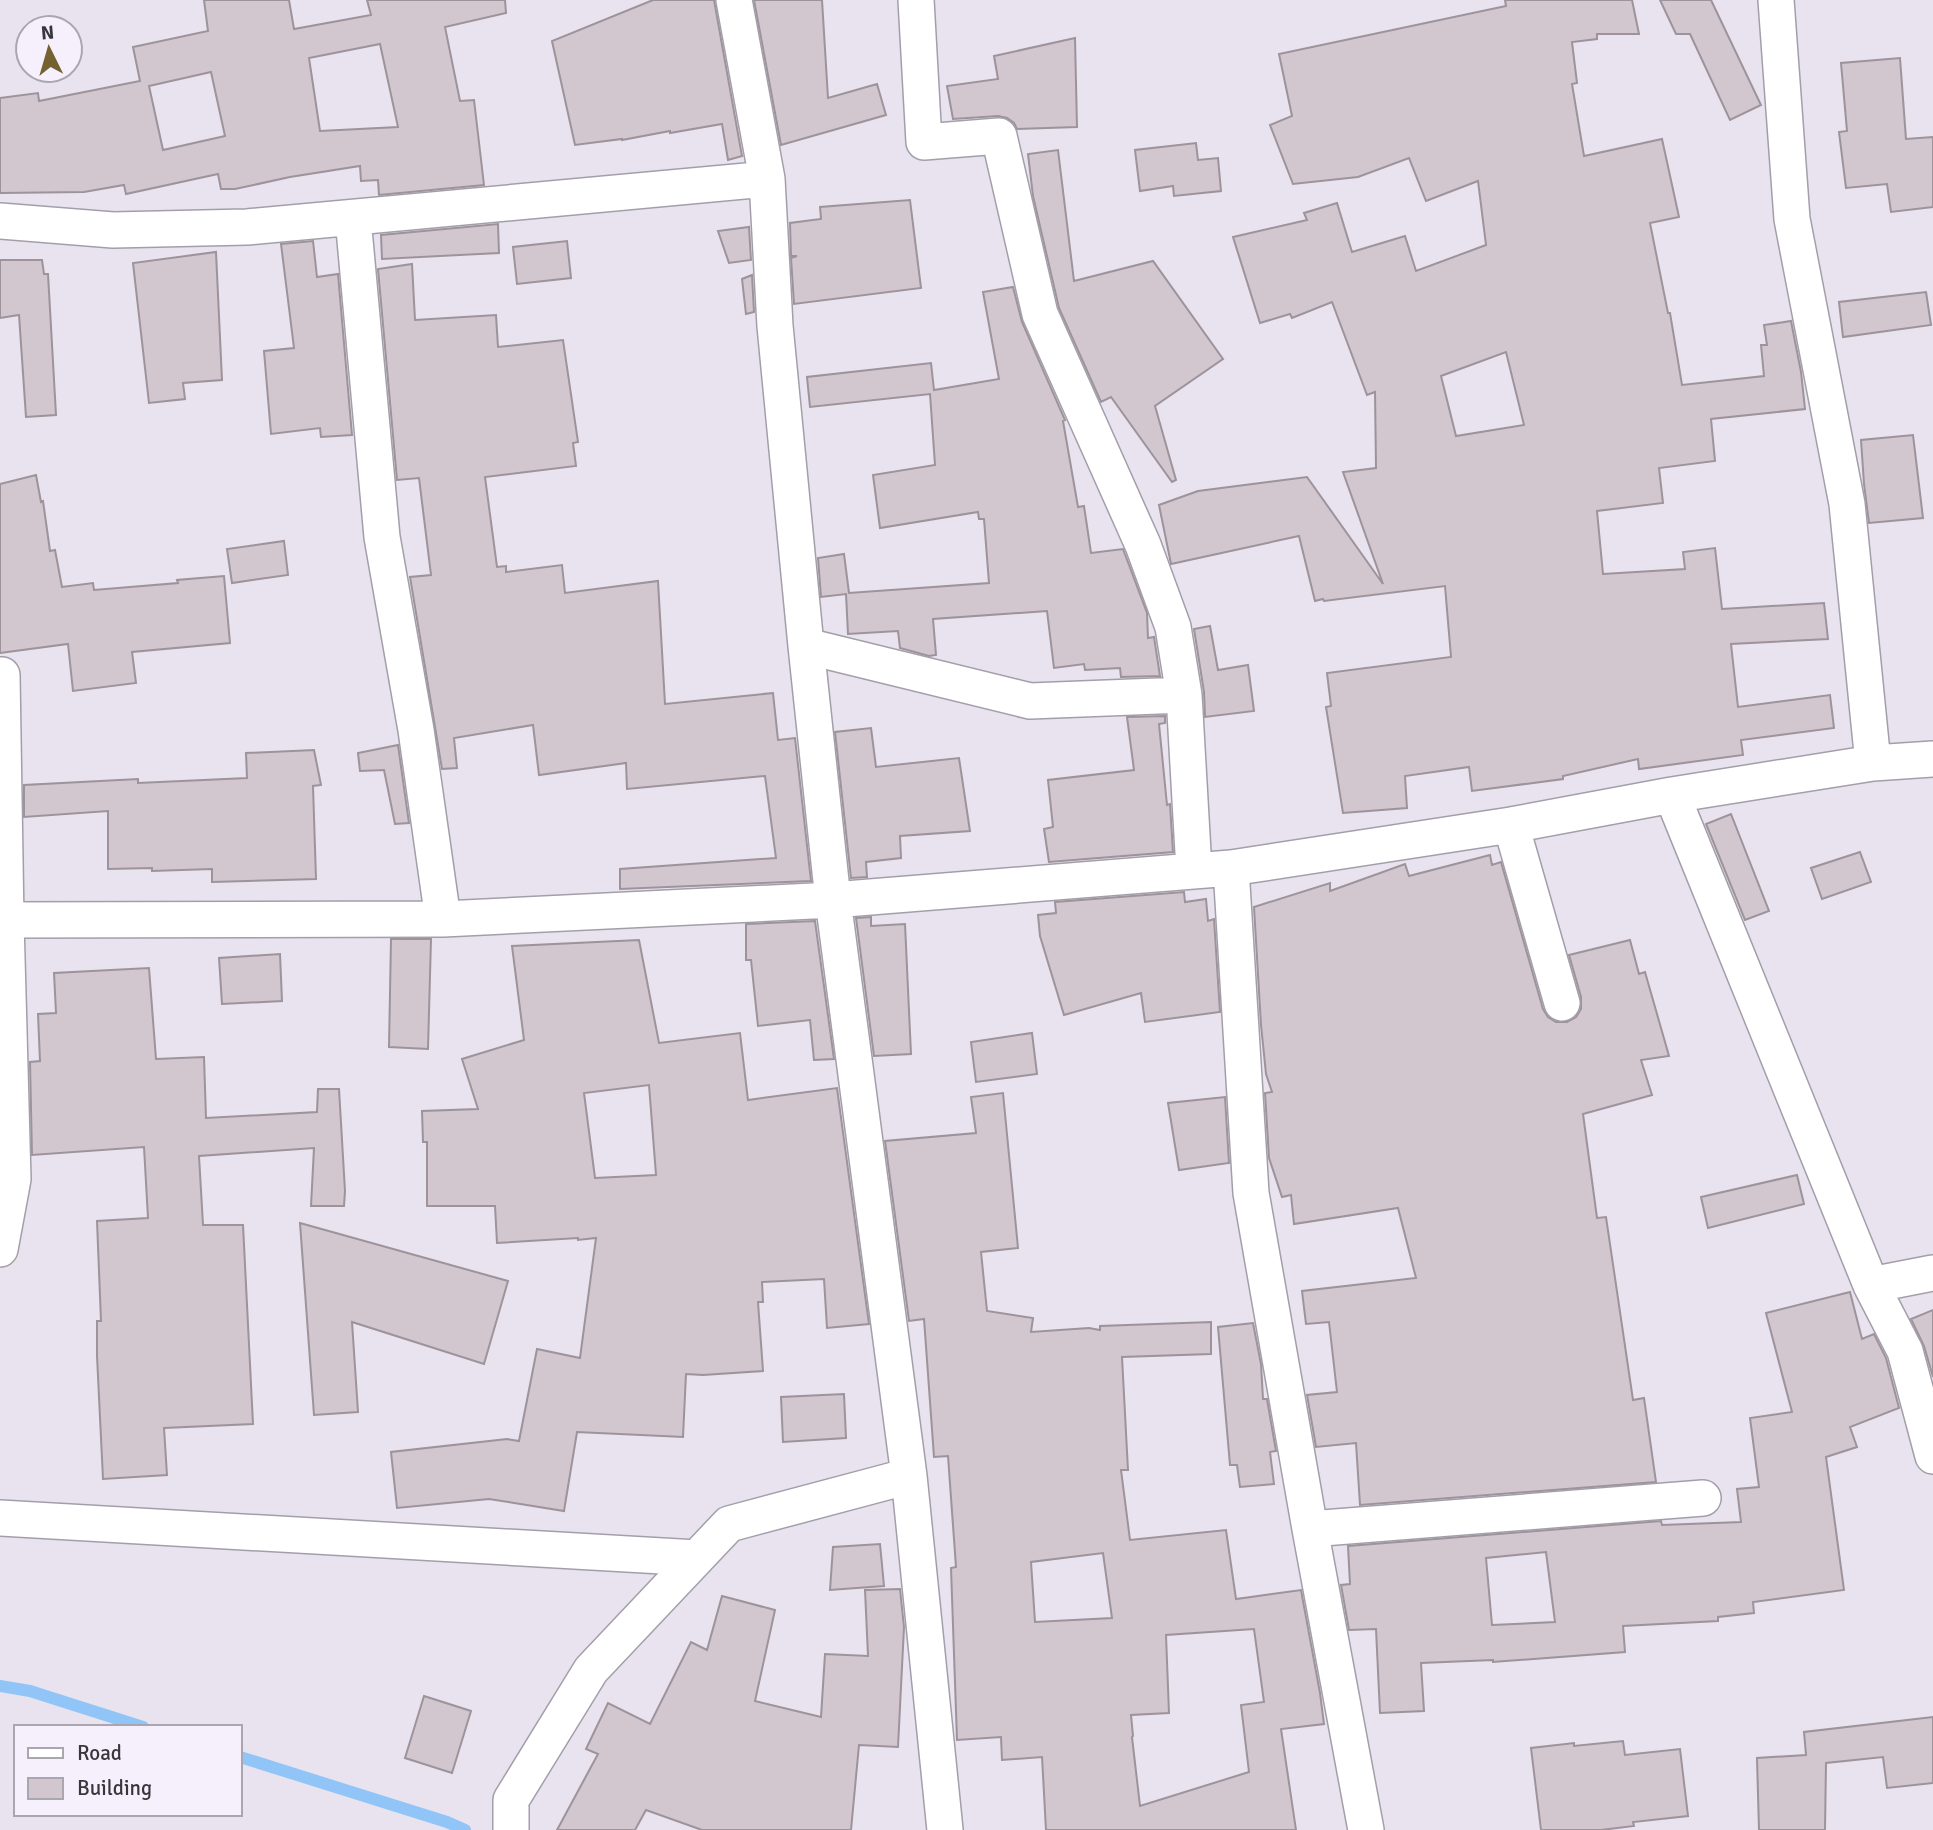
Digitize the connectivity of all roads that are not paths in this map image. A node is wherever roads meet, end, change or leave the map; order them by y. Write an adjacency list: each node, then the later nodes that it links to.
1 (734, 0): 4 (street)
2 (916, 0): 9 (street)
3 (1776, 0): 11 (street)
4 (767, 179): 5 (street); 7 (street)
5 (354, 218): 6 (street); 17 (street)
6 (0, 221)
7 (806, 646): 9 (street); 16 (street)
8 (2, 675): 18 (street)
9 (1184, 695): 15 (street)
10 (1933, 758): 11 (street)
11 (1873, 764): 12 (street)
12 (1672, 795): 13 (street); 23 (street)
13 (1511, 825): 14 (street); 19 (street)
14 (1231, 868): 15 (street); 28 (street)
15 (1194, 870): 16 (street)
16 (833, 900): 17 (street); 25 (street)
17 (443, 919): 18 (street)
18 (3, 920): 20 (street)
19 (1562, 1003)
20 (7, 1179): 21 (street)
21 (0, 1249)
22 (1933, 1273): 23 (street)
23 (1871, 1285): 24 (street)
24 (1933, 1455)
25 (909, 1476): 29 (street); 31 (street)
26 (1703, 1498): 28 (street)
27 (0, 1518): 29 (street)
28 (1310, 1529): 32 (street)
29 (697, 1558): 30 (street)
30 (511, 1815)
31 (945, 1830)
32 (1366, 1830)

